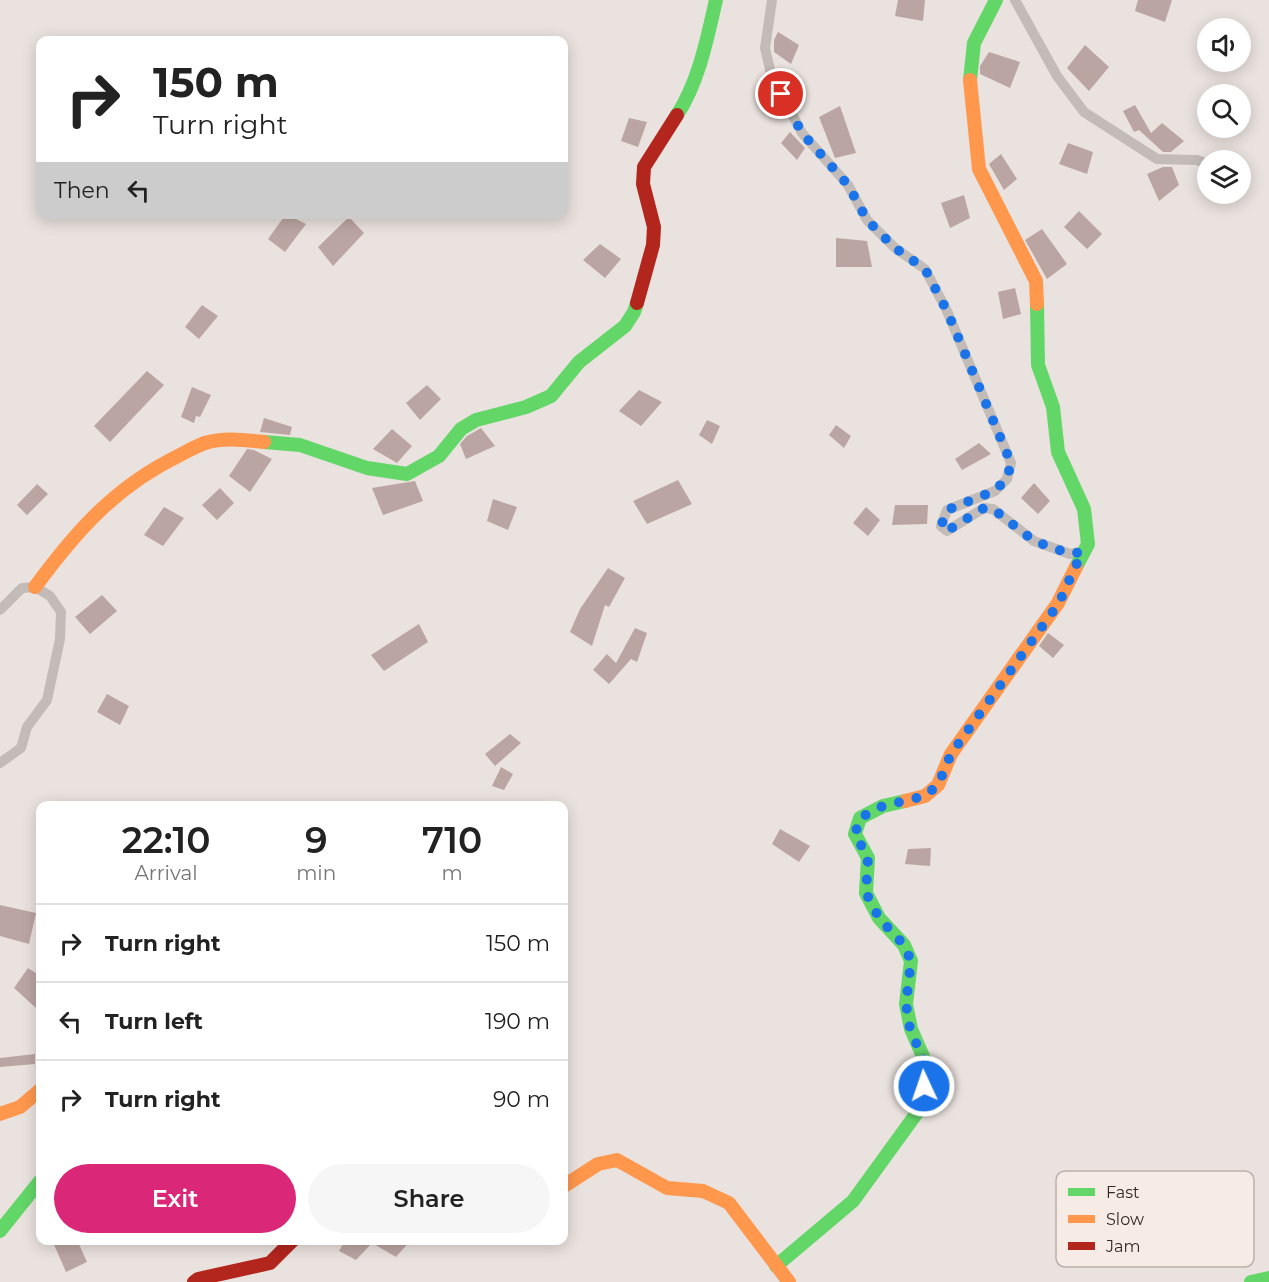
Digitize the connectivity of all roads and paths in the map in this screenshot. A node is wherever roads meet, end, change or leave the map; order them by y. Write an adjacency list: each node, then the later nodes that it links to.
1 (716, 0): 7 (street)
2 (772, 0): 6 (street)
3 (996, 0): 6 (street)
4 (1015, 0): 5 (street)
5 (1197, 160)
6 (1082, 552): 16 (street)
7 (35, 587): 8 (street); 9 (street)
8 (0, 610)
9 (0, 763)
10 (36, 1093): 11 (street)
11 (0, 1114)
12 (568, 1183): 16 (street)
13 (36, 1186): 14 (street)
14 (0, 1231)
15 (288, 1245): 18 (street)
16 (776, 1266): 19 (street)
17 (1269, 1278): 20 (street)
18 (194, 1282)
19 (789, 1282)
20 (1251, 1282)

